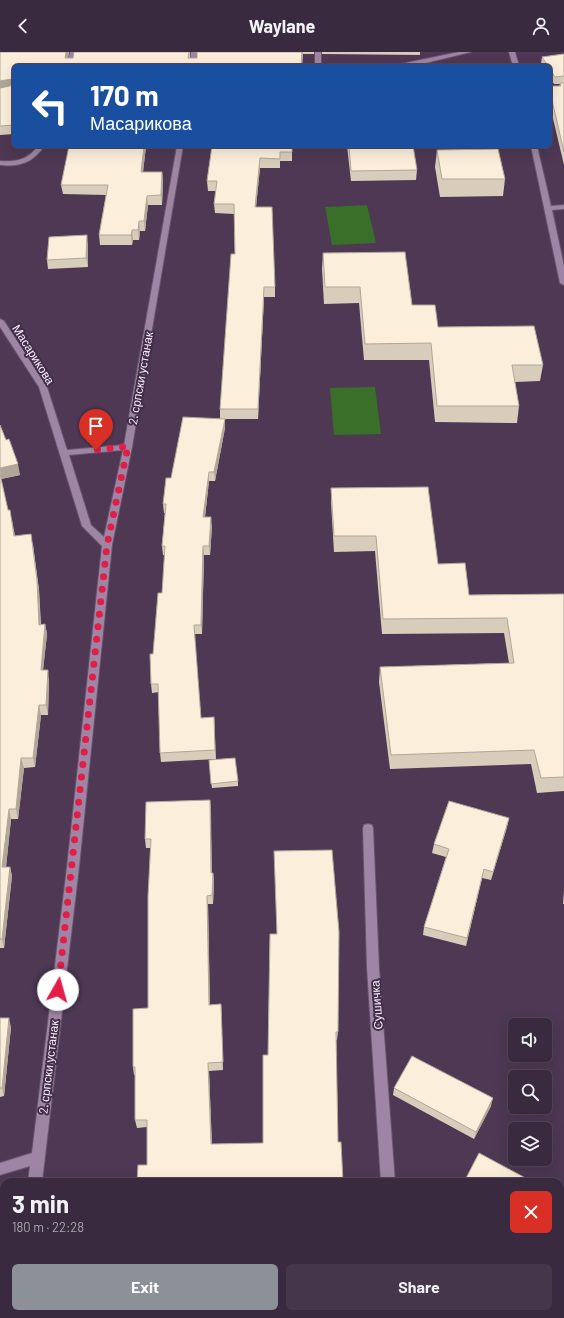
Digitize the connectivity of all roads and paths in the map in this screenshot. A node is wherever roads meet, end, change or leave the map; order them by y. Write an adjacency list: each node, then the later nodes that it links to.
1 (73, 52): 7 (street)
2 (194, 52): 8 (street)
3 (318, 52): 9 (street)
4 (468, 52): 6 (street)
5 (512, 52): 11 (street)
6 (446, 54): 10 (street)
7 (70, 64)
8 (193, 64)
9 (318, 64)
10 (417, 64)
11 (515, 64)
12 (40, 148): 15 (street)
13 (180, 148): 20 (street, 2. српски устанак)
14 (534, 148): 16 (street)
15 (0, 163)
16 (547, 208): 17 (street); 18 (street)
17 (564, 208)
18 (564, 283)
19 (0, 321): 21 (street, Масарикова)
20 (128, 446): 21 (street); 22 (street, 2. српски устанак)
21 (64, 453): 22 (street, Масарикова)
22 (107, 545): 24 (street, 2. српски устанак)
23 (368, 828): 27 (street, Сушичка)
24 (38, 1158): 25 (street); 26 (street, 2. српски устанак)
25 (0, 1169)
26 (36, 1178)
27 (388, 1178)

